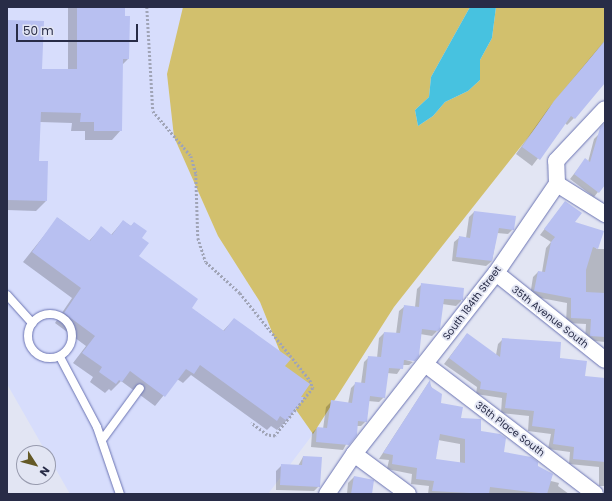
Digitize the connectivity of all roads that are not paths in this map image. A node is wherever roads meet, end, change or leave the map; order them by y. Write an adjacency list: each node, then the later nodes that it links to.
1 (605, 109): 2 (street)
2 (557, 184): 3 (street); 4 (street, South 184th Street)
3 (605, 214)
4 (496, 273): 8 (street, 35th Avenue South); 9 (street, South 184th Street)
5 (7, 295): 6 (lane)
6 (32, 323): 7 (lane); 7 (lane)
7 (60, 357): 11 (lane)
8 (605, 360)
9 (425, 364): 12 (street, South 184th Street); 16 (street, 35th Place South)
10 (140, 388): 11 (lane)
11 (102, 440): 13 (lane)
12 (354, 454): 14 (street, South 184th Street); 15 (street)
13 (120, 494)
14 (327, 494)
15 (408, 494)
16 (595, 494)

